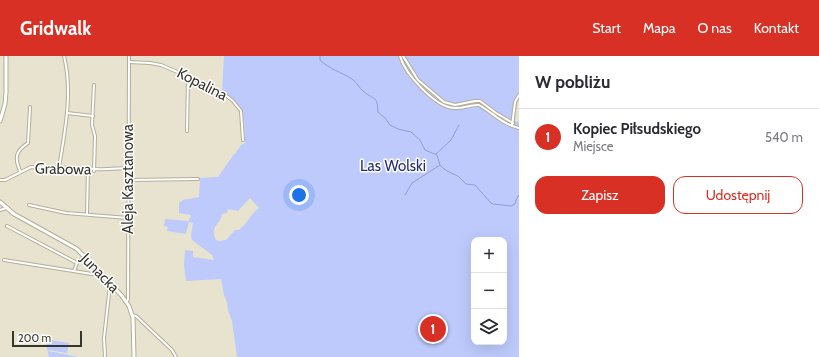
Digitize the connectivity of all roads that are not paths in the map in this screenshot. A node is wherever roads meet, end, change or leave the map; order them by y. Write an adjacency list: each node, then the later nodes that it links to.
1 (6, 56): 13 (street)
2 (64, 56): 11 (street)
3 (129, 56): 6 (street, Aleja Kasztanowa)
4 (400, 56): 15 (street)
5 (404, 56): 14 (street)
6 (129, 62): 7 (street, Kopalina); 21 (street, Aleja Kasztanowa)
7 (188, 77): 17 (street); 18 (street, Kopalina)
8 (94, 85): 12 (street)
9 (519, 95): 14 (street)
10 (30, 107): 22 (street)
11 (67, 113): 12 (street); 19 (street)
12 (93, 116): 23 (street)
13 (0, 120)
14 (513, 123): 15 (street)
15 (512, 126): 16 (street)
16 (519, 128)
17 (187, 131)
18 (243, 140)
19 (58, 167): 20 (street, Grabowa); 22 (street, Grabowa)
20 (88, 168): 23 (street, Grabowa); 31 (street)
21 (128, 168): 23 (street, Grabowa); 26 (street, Aleja Kasztanowa)
22 (20, 171): 25 (street, Grabowa)
23 (94, 171)
24 (198, 179): 26 (street)
25 (0, 180)
26 (129, 180): 32 (street, Aleja Kasztanowa)
27 (0, 202): 29 (street, Junacka)
28 (29, 205): 31 (street)
29 (6, 208): 30 (street); 34 (street, Junacka)
30 (0, 210)
31 (87, 214): 32 (street)
32 (128, 218): 40 (street, Aleja Kasztanowa)
33 (7, 226): 36 (street)
34 (85, 256): 36 (street); 39 (street, Junacka)
35 (4, 260): 37 (street)
36 (77, 263): 37 (street)
37 (74, 271): 38 (street)
38 (94, 272)
39 (110, 283): 40 (street, Junacka); 42 (street)
40 (127, 302): 41 (street, Junacka)
41 (132, 315): 43 (street, Junacka); 44 (street)
42 (105, 357)
43 (134, 357)
44 (176, 357)

